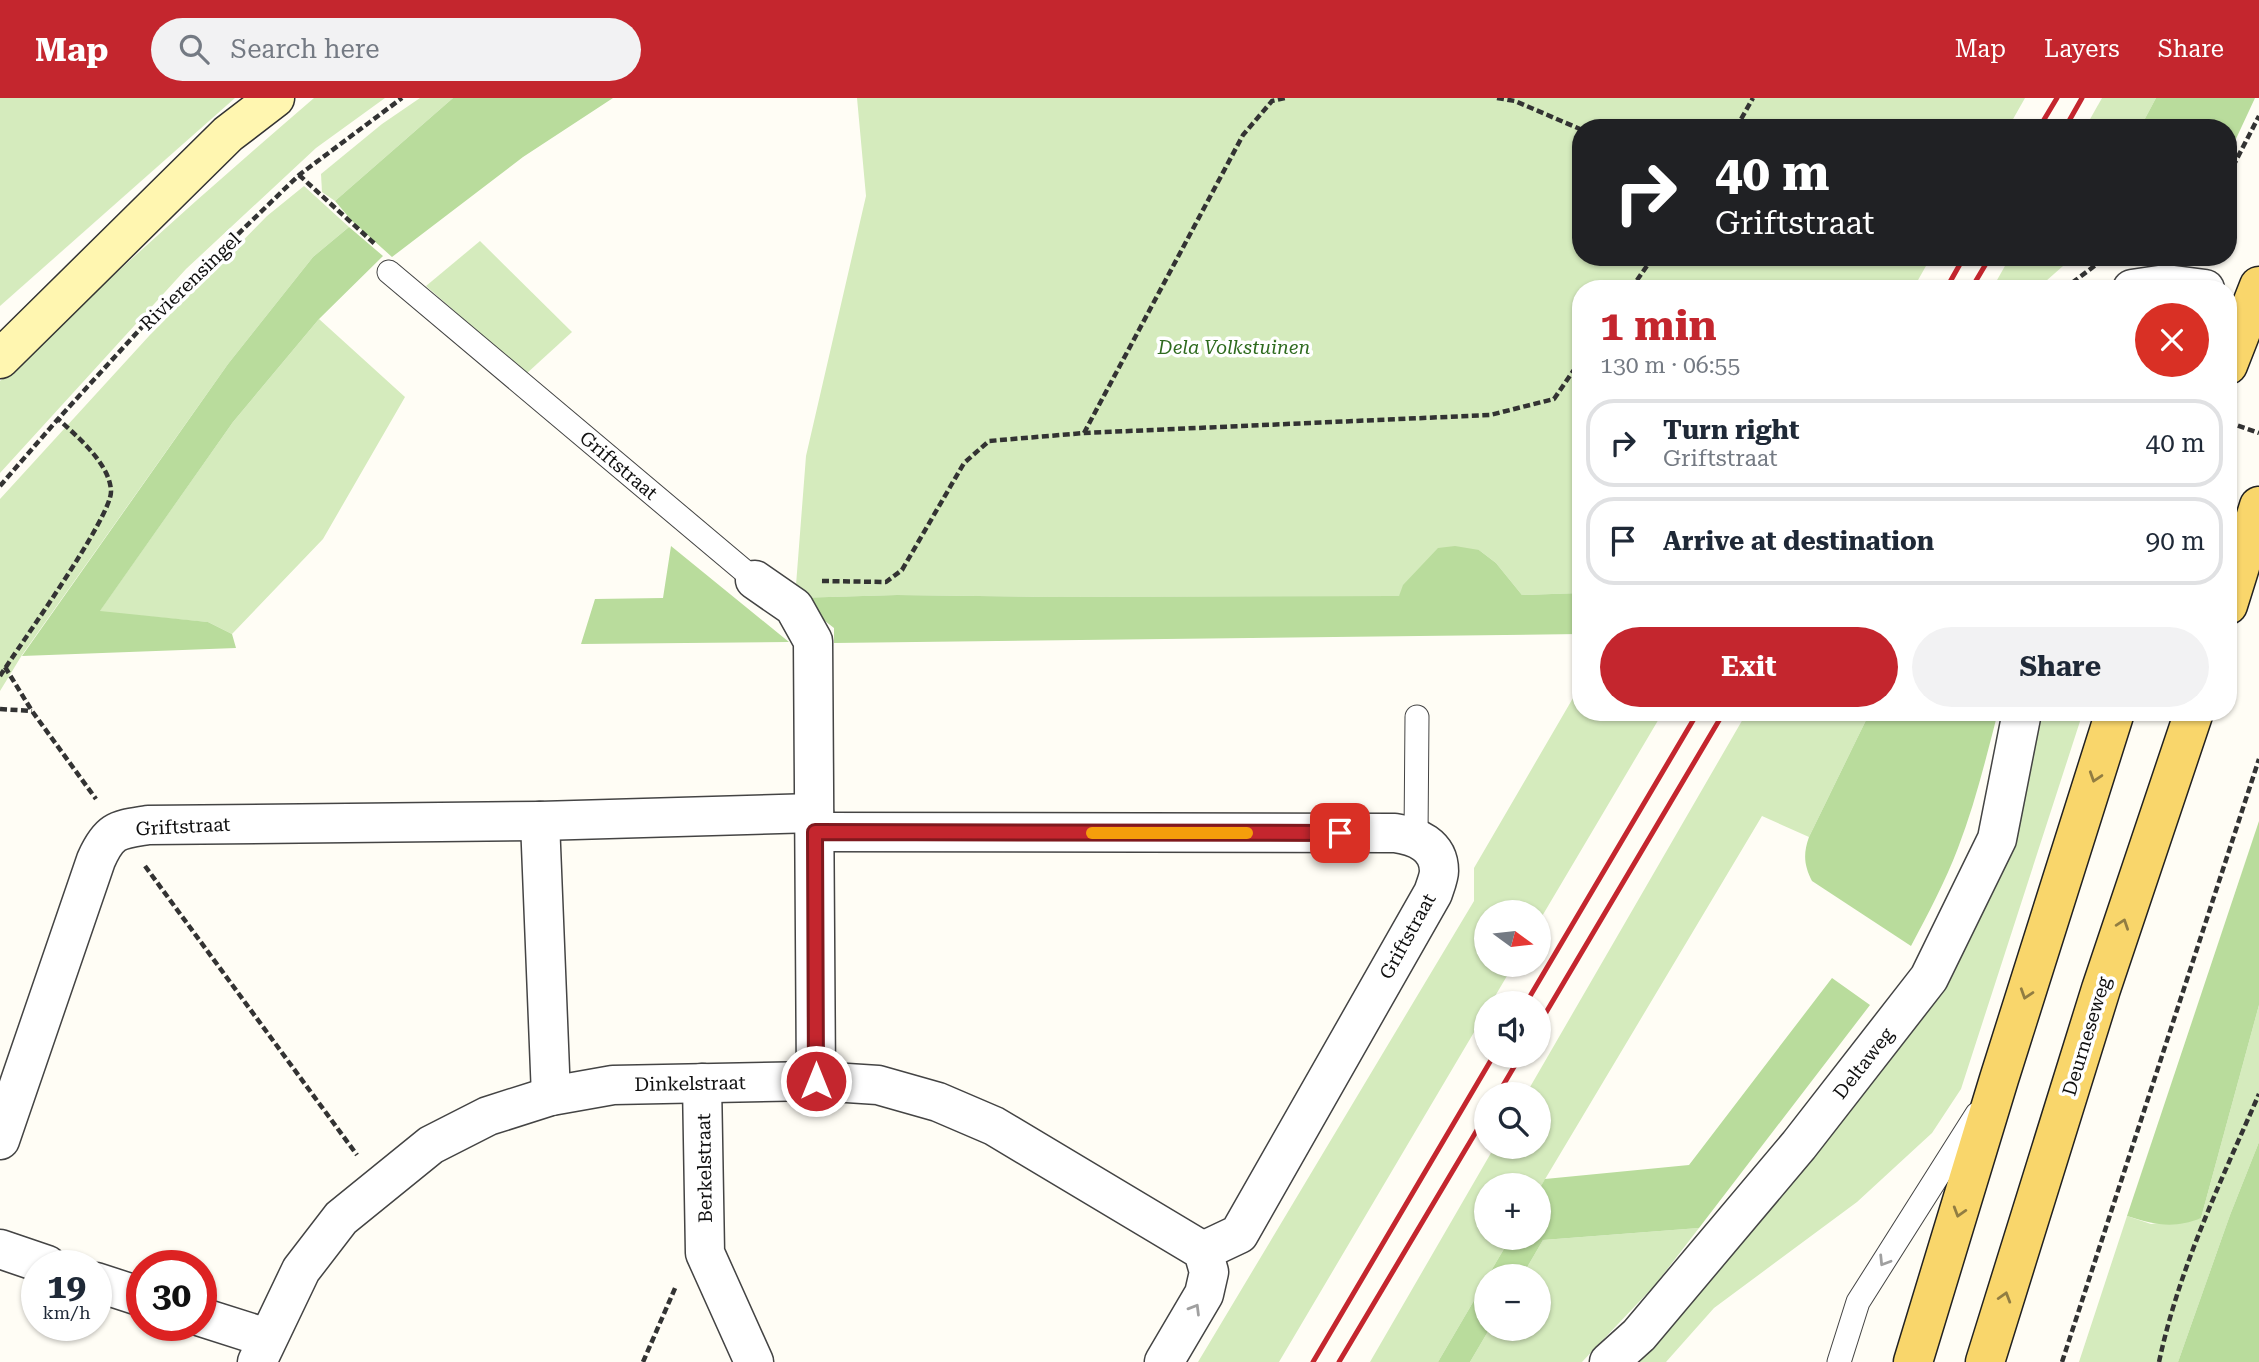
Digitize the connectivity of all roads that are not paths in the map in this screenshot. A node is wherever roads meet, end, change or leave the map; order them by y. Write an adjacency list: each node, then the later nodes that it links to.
1 (275, 98): 7 (main road)
2 (389, 272): 10 (lane, Griftstraat)
3 (2120, 275): 4 (street)
4 (2146, 280)
5 (2250, 293): 6 (main road)
6 (2238, 350)
7 (0, 359)
8 (2259, 506): 9 (main road)
9 (2237, 576)
10 (755, 580): 16 (street, Griftstraat)
11 (1417, 716): 17 (lane)
12 (2020, 721): 30 (street, Deltaweg)
13 (2112, 721): 18 (main road, one-way to 18)
14 (2191, 721): 33 (main road, Deurneseweg, one-way to 14)
15 (540, 821): 16 (street, Griftstraat); 21 (street); 22 (street, Griftstraat)
16 (814, 822): 17 (street, Griftstraat); 19 (street, Griftstraat)
17 (1416, 836): 24 (street, Griftstraat)
18 (1999, 1079): 31 (lane, one-way to 31); 32 (main road, one-way to 32)
19 (816, 1081): 20 (street, Dinkelstraat); 24 (street, Dinkelstraat)
20 (702, 1083): 21 (street, Dinkelstraat); 28 (street, Berkelstraat)
21 (551, 1096): 27 (street, Dinkelstraat)
22 (0, 1140)
23 (0, 1250): 25 (street)
24 (1203, 1251): 29 (street, one-way to 24)
25 (21, 1257)
26 (217, 1326): 27 (street)
27 (262, 1350)
28 (754, 1362)
29 (1164, 1362)
30 (1609, 1362)
31 (1839, 1362)
32 (1913, 1362)
33 (1985, 1362)

